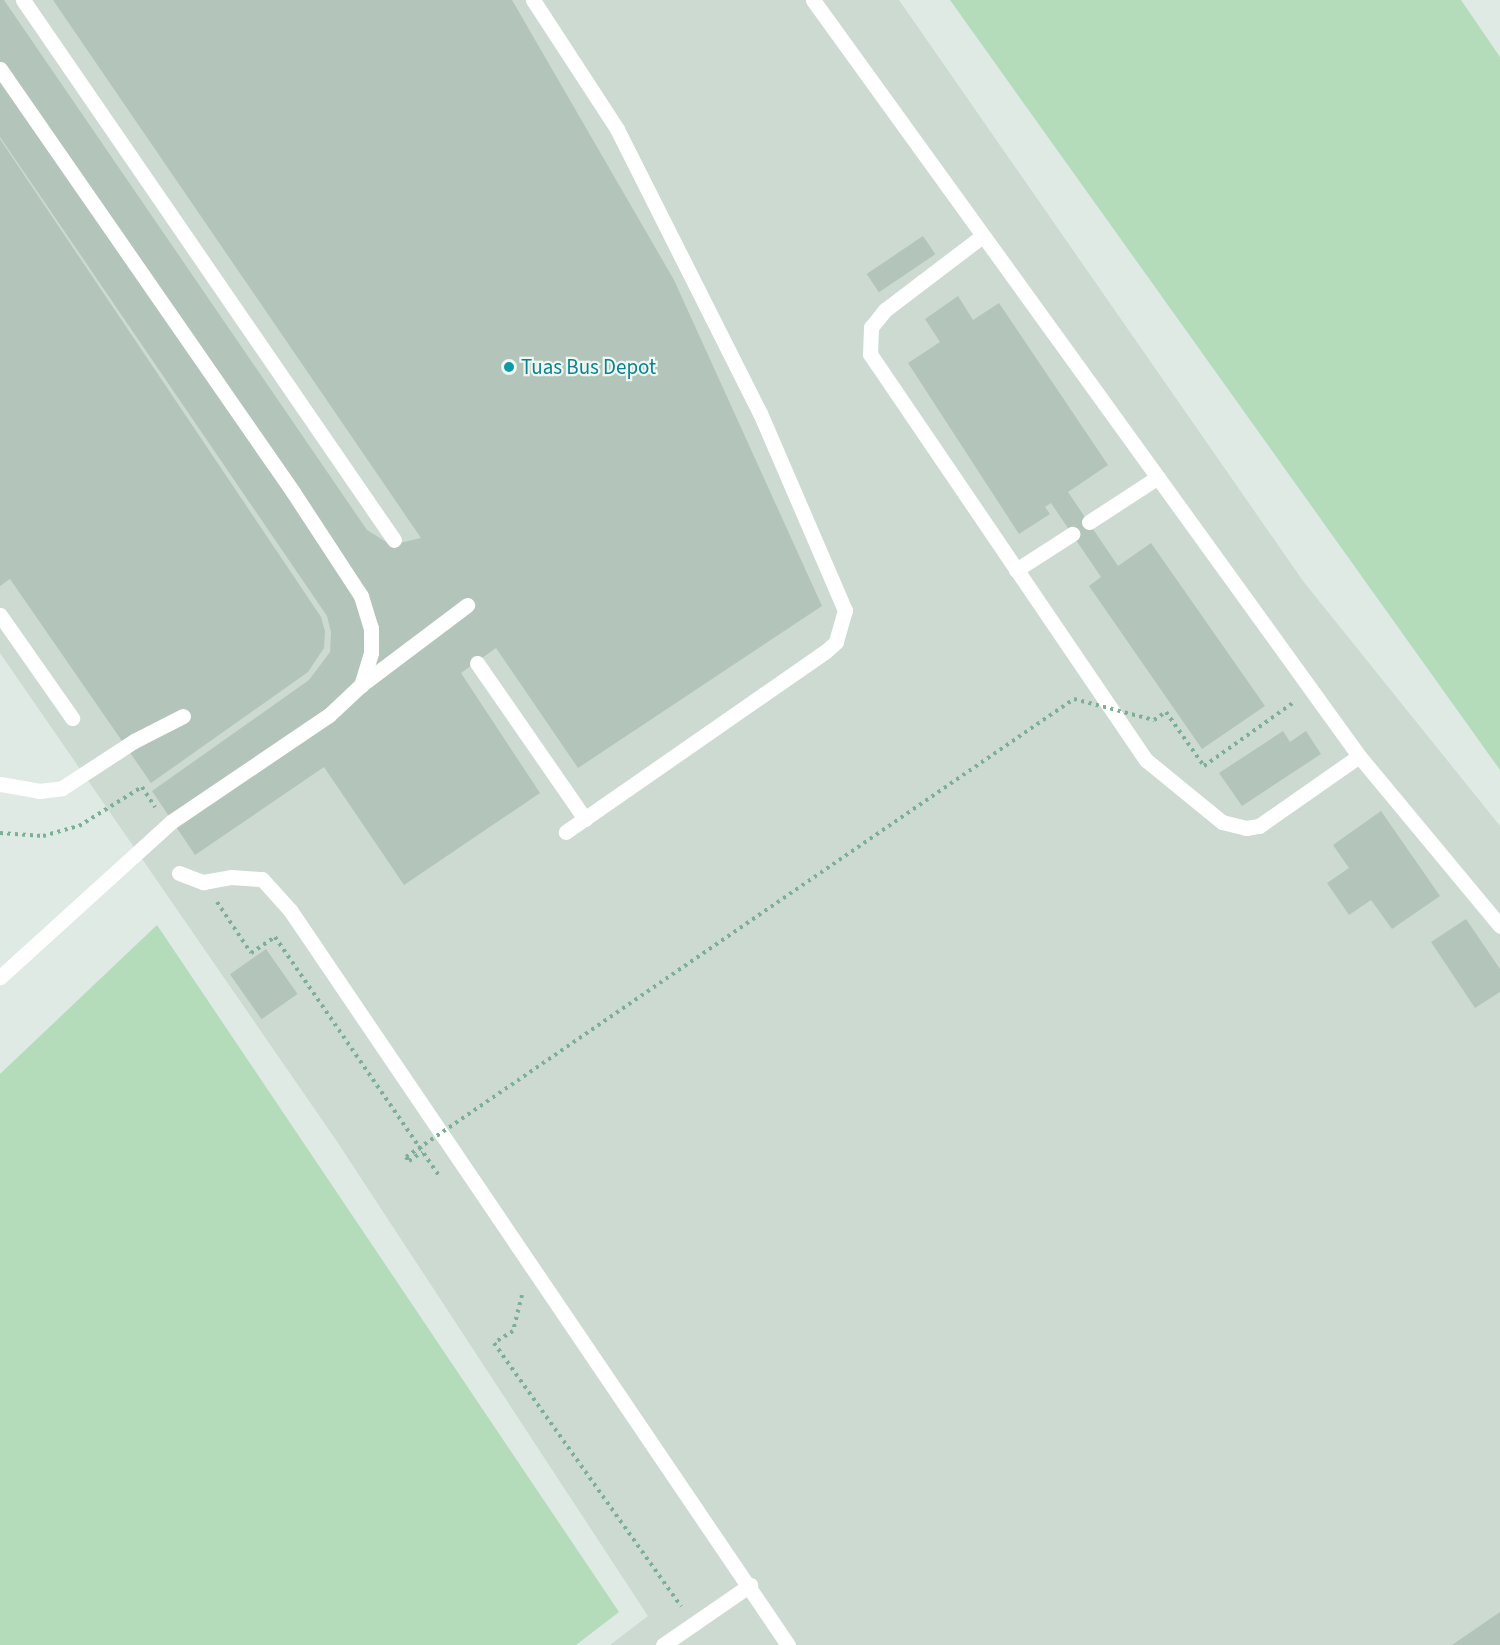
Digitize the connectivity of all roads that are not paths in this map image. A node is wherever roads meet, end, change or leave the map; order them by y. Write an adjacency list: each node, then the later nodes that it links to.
1 (23, 0): 9 (lane)
2 (533, 0): 19 (lane)
3 (813, 0): 5 (lane)
4 (0, 69): 14 (lane, bridge)
5 (981, 237): 6 (lane); 10 (lane)
6 (1158, 477): 7 (lane); 17 (lane)
7 (1089, 522)
8 (1072, 534): 10 (lane)
9 (394, 540)
10 (1017, 570): 17 (lane)
11 (467, 605): 14 (lane, bridge)
12 (0, 615): 16 (lane)
13 (477, 663): 19 (lane)
14 (361, 685): 23 (lane, bridge)
15 (183, 716): 18 (lane, bridge)
16 (72, 718)
17 (1359, 756): 22 (lane)
18 (0, 784)
19 (585, 819): 20 (lane)
20 (566, 832)
21 (179, 873): 24 (lane)
22 (1500, 926)
23 (0, 976)
24 (750, 1585): 25 (lane); 26 (lane)
25 (663, 1645)
26 (788, 1645)

